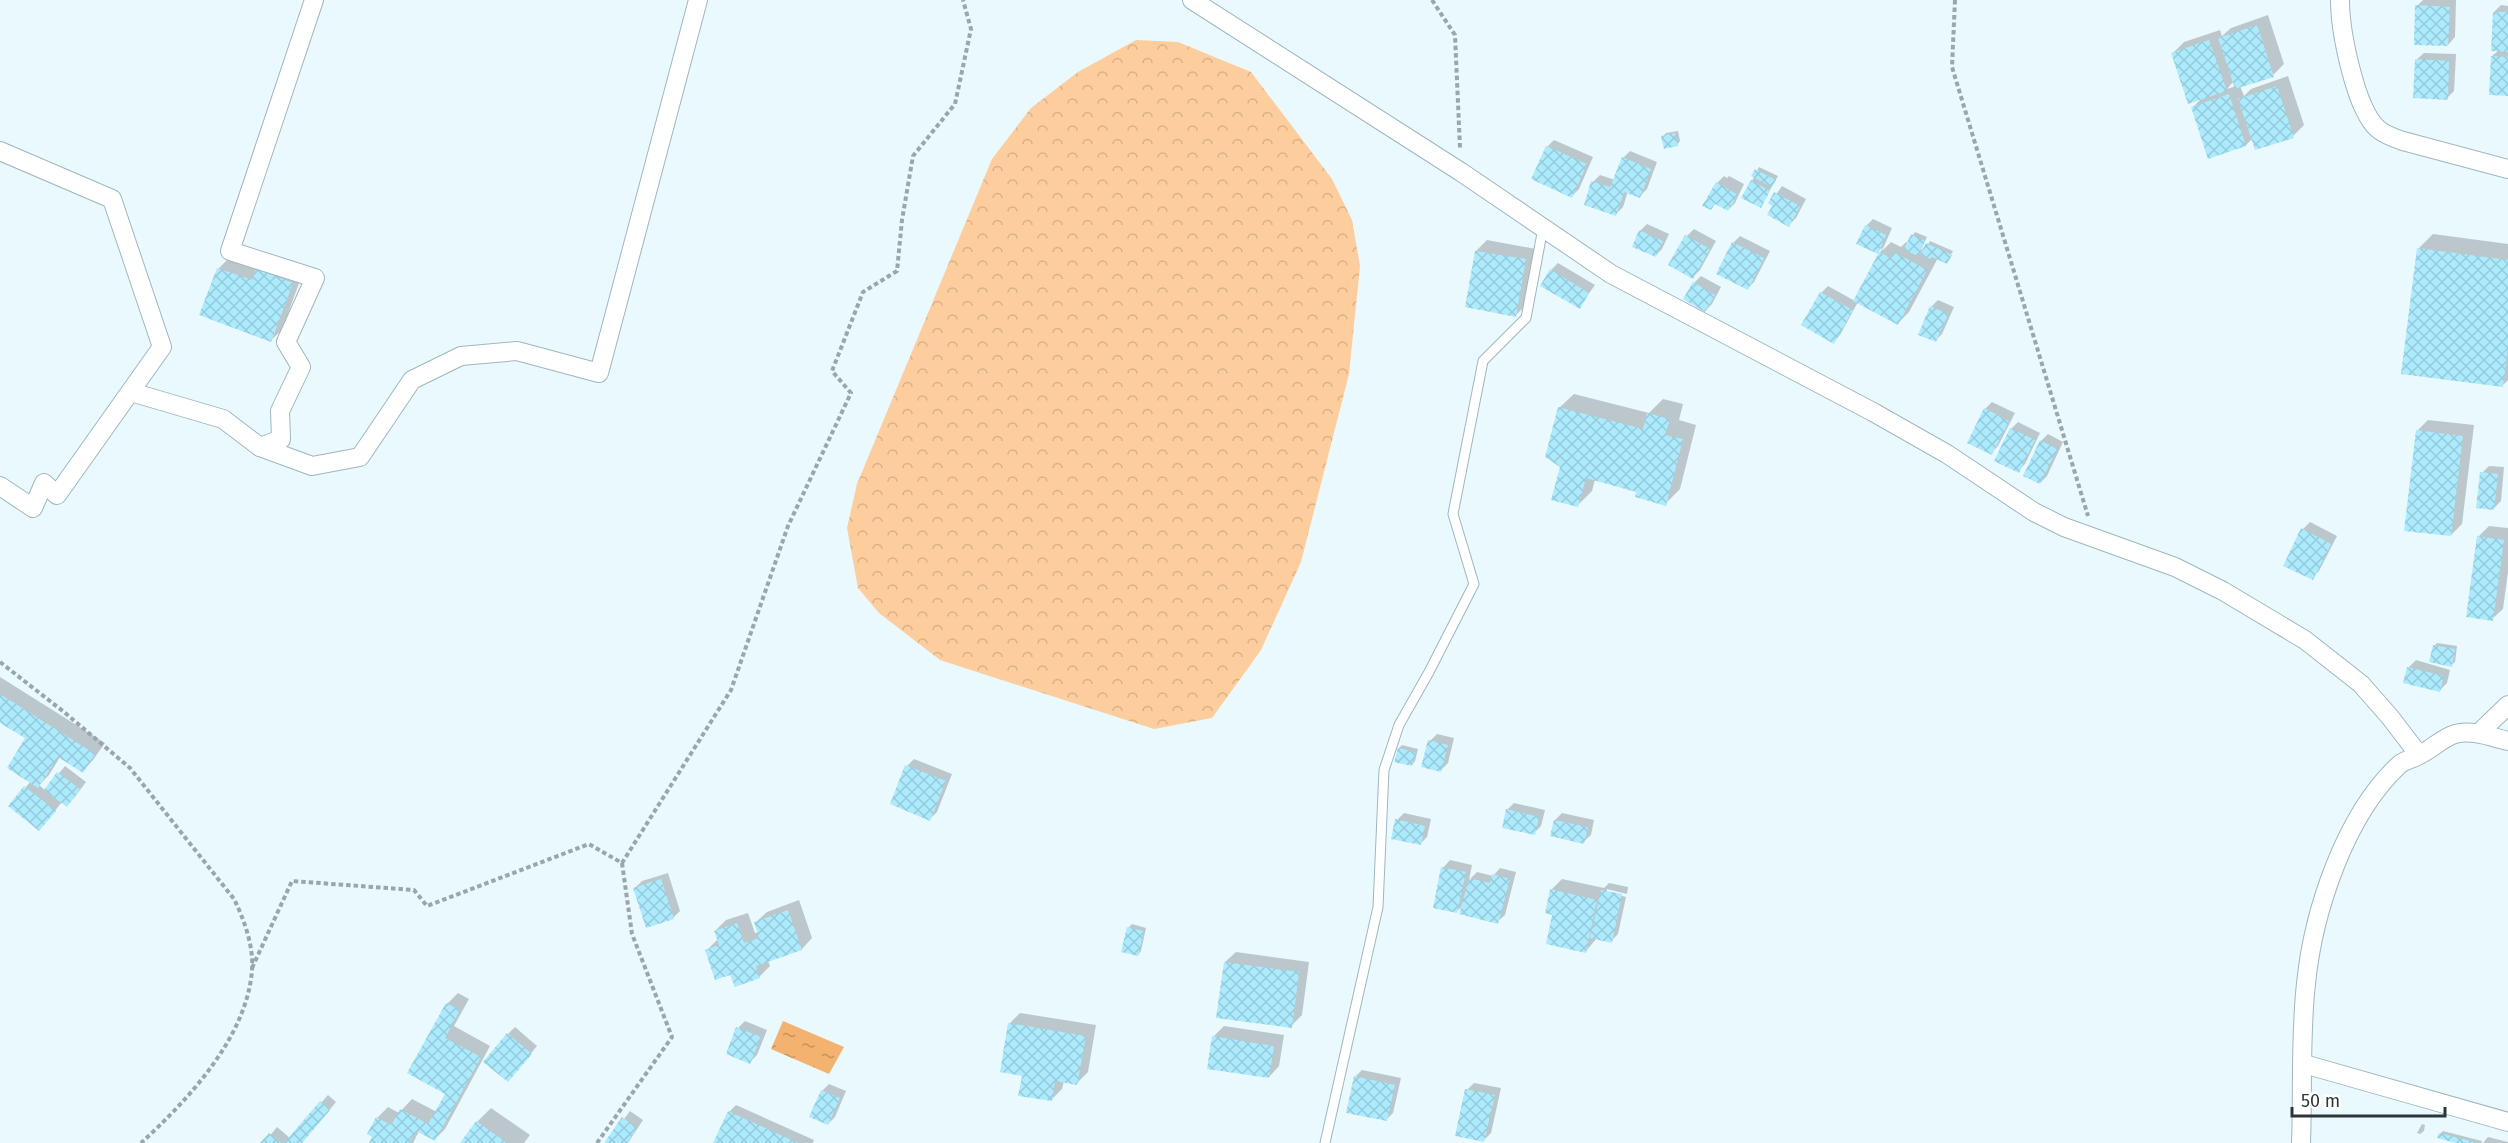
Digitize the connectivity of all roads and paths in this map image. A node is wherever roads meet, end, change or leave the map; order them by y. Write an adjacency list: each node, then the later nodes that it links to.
1 (314, 0): 13 (street)
2 (698, 0): 13 (street)
3 (963, 0): 21 (path)
4 (1192, 0): 10 (street)
5 (1432, 0): 10 (path)
6 (1955, 0): 15 (path)
7 (2340, 0): 9 (street)
8 (0, 152): 12 (street)
9 (2508, 169)
10 (1461, 172): 11 (street)
11 (1543, 228): 15 (street); 27 (lane)
12 (131, 392): 13 (street); 14 (street)
13 (261, 447)
14 (0, 486)
15 (2095, 539): 20 (street)
16 (0, 662): 22 (path)
17 (2508, 705): 18 (street)
18 (2479, 733): 19 (street); 20 (street)
19 (2508, 741)
20 (2419, 755): 23 (street)
21 (622, 863): 22 (path); 26 (path)
22 (252, 968): 25 (path)
23 (2304, 1065): 24 (street); 28 (street)
24 (2508, 1122)
25 (141, 1143)
26 (597, 1143)
27 (1325, 1143)
28 (2301, 1143)

